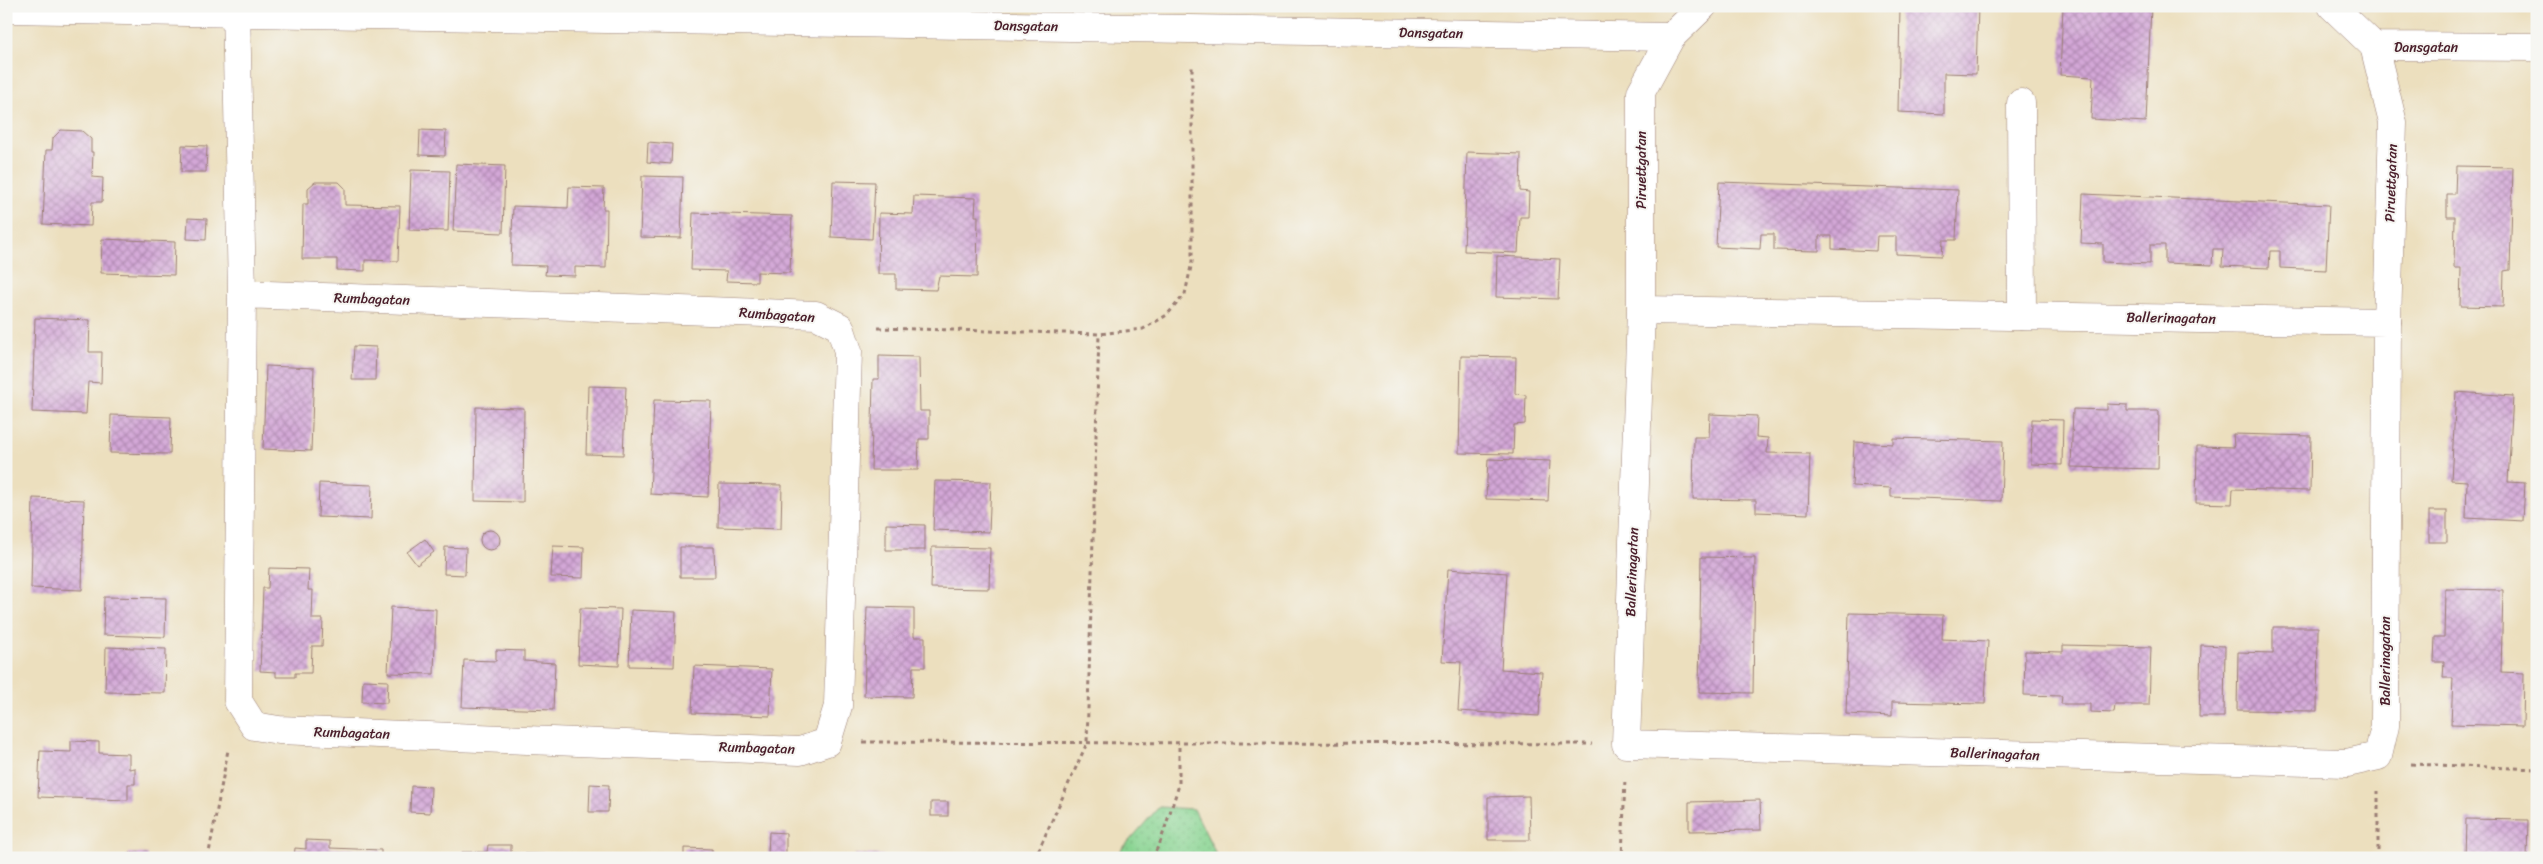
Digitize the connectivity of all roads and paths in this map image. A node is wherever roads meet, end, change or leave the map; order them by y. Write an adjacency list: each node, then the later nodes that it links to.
1 (1703, 6): 6 (street)
2 (2332, 6): 7 (street, Dansgatan)
3 (6, 9): 4 (street, Dansgatan)
4 (236, 9): 5 (street, Dansgatan); 10 (street)
5 (1192, 29): 6 (street, Dansgatan); 15 (path)
6 (1671, 38): 11 (street, Piruettgatan)
7 (2374, 46): 8 (street, Dansgatan); 13 (street, Piruettgatan)
8 (2537, 47)
9 (2021, 103): 12 (street)
10 (242, 294): 14 (street, Rumbagatan); 16 (street)
11 (1641, 310): 12 (street, Ballerinagatan); 20 (street, Ballerinagatan)
12 (2022, 316): 13 (street, Ballerinagatan)
13 (2387, 322): 21 (street, Ballerinagatan)
14 (840, 327): 15 (path); 17 (street)
15 (1099, 334): 18 (path)
16 (254, 726): 17 (street, Rumbagatan); 23 (path)
17 (827, 742): 18 (path)
18 (1087, 743): 19 (path); 24 (path)
19 (1179, 743): 20 (path); 25 (path)
20 (1626, 744): 21 (street, Ballerinagatan); 26 (path)
21 (2378, 756): 22 (path); 27 (path)
22 (2537, 769)
23 (208, 858)
24 (1035, 858)
25 (1152, 858)
26 (1622, 858)
27 (2378, 858)

